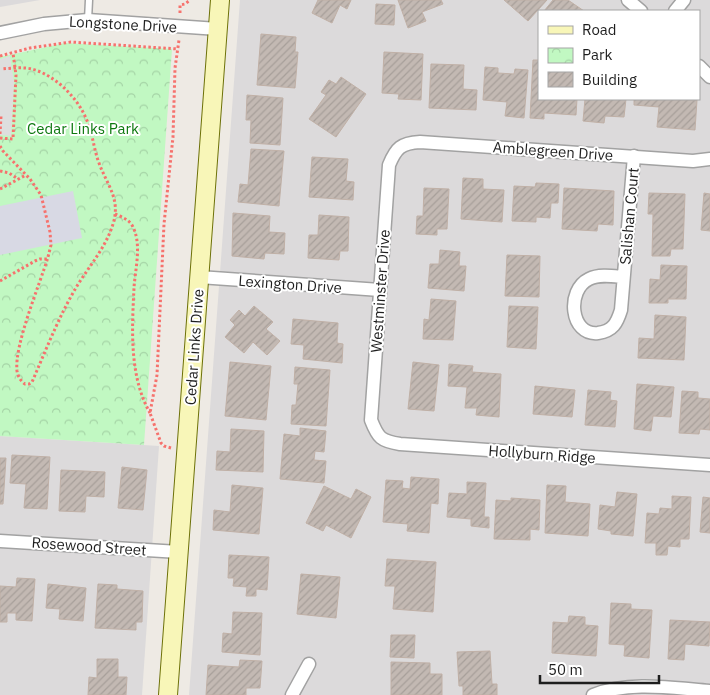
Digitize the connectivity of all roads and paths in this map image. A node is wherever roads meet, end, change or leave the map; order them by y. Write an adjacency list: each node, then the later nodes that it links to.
1 (89, 0): 8 (lane)
2 (190, 0): 9 (path)
3 (220, 0): 10 (street, Cedar Links Drive)
4 (628, 0): 6 (street)
5 (684, 0): 7 (street)
6 (640, 10)
7 (676, 10)
8 (88, 20): 9 (street, Longstone Drive); 11 (street, Longstone Drive)
9 (180, 26): 10 (street, Longstone Drive); 12 (path)
10 (218, 29): 33 (street, Cedar Links Drive)
11 (0, 33)
12 (178, 48): 13 (path); 36 (path)
13 (12, 53): 14 (path); 16 (path)
14 (0, 56)
15 (700, 67): 18 (street)
16 (16, 68): 17 (path); 21 (path); 30 (path)
17 (2, 69)
18 (710, 77)
19 (1, 116): 20 (path)
20 (0, 134)
21 (0, 138)
22 (0, 146): 27 (path)
23 (398, 149): 24 (street, Amblegreen Drive); 35 (street, Westminster Drive)
24 (634, 156): 25 (street, Amblegreen Drive); 32 (street, Salishan Court)
25 (710, 158)
26 (0, 171): 28 (path)
27 (26, 175): 28 (path); 31 (path)
28 (18, 179): 29 (path)
29 (0, 189)
30 (115, 214): 31 (path); 36 (path)
31 (48, 259): 34 (path)
32 (624, 277): 32 (street, Salishan Court)
33 (199, 278): 35 (street, Lexington Drive); 38 (street, Cedar Links Drive)
34 (0, 281)
35 (380, 290): 37 (street, Westminster Drive)
36 (150, 413): 38 (path)
37 (377, 435): 39 (street, Hollyburn Ridge)
38 (186, 450): 41 (street, Cedar Links Drive)
39 (710, 465)
40 (0, 541): 41 (street, Rosewood Street)
41 (179, 552): 45 (street, Cedar Links Drive)
42 (308, 664): 46 (street)
43 (710, 691): 44 (street)
44 (697, 693): 47 (street)
45 (168, 695)
46 (292, 695)
47 (593, 695)

